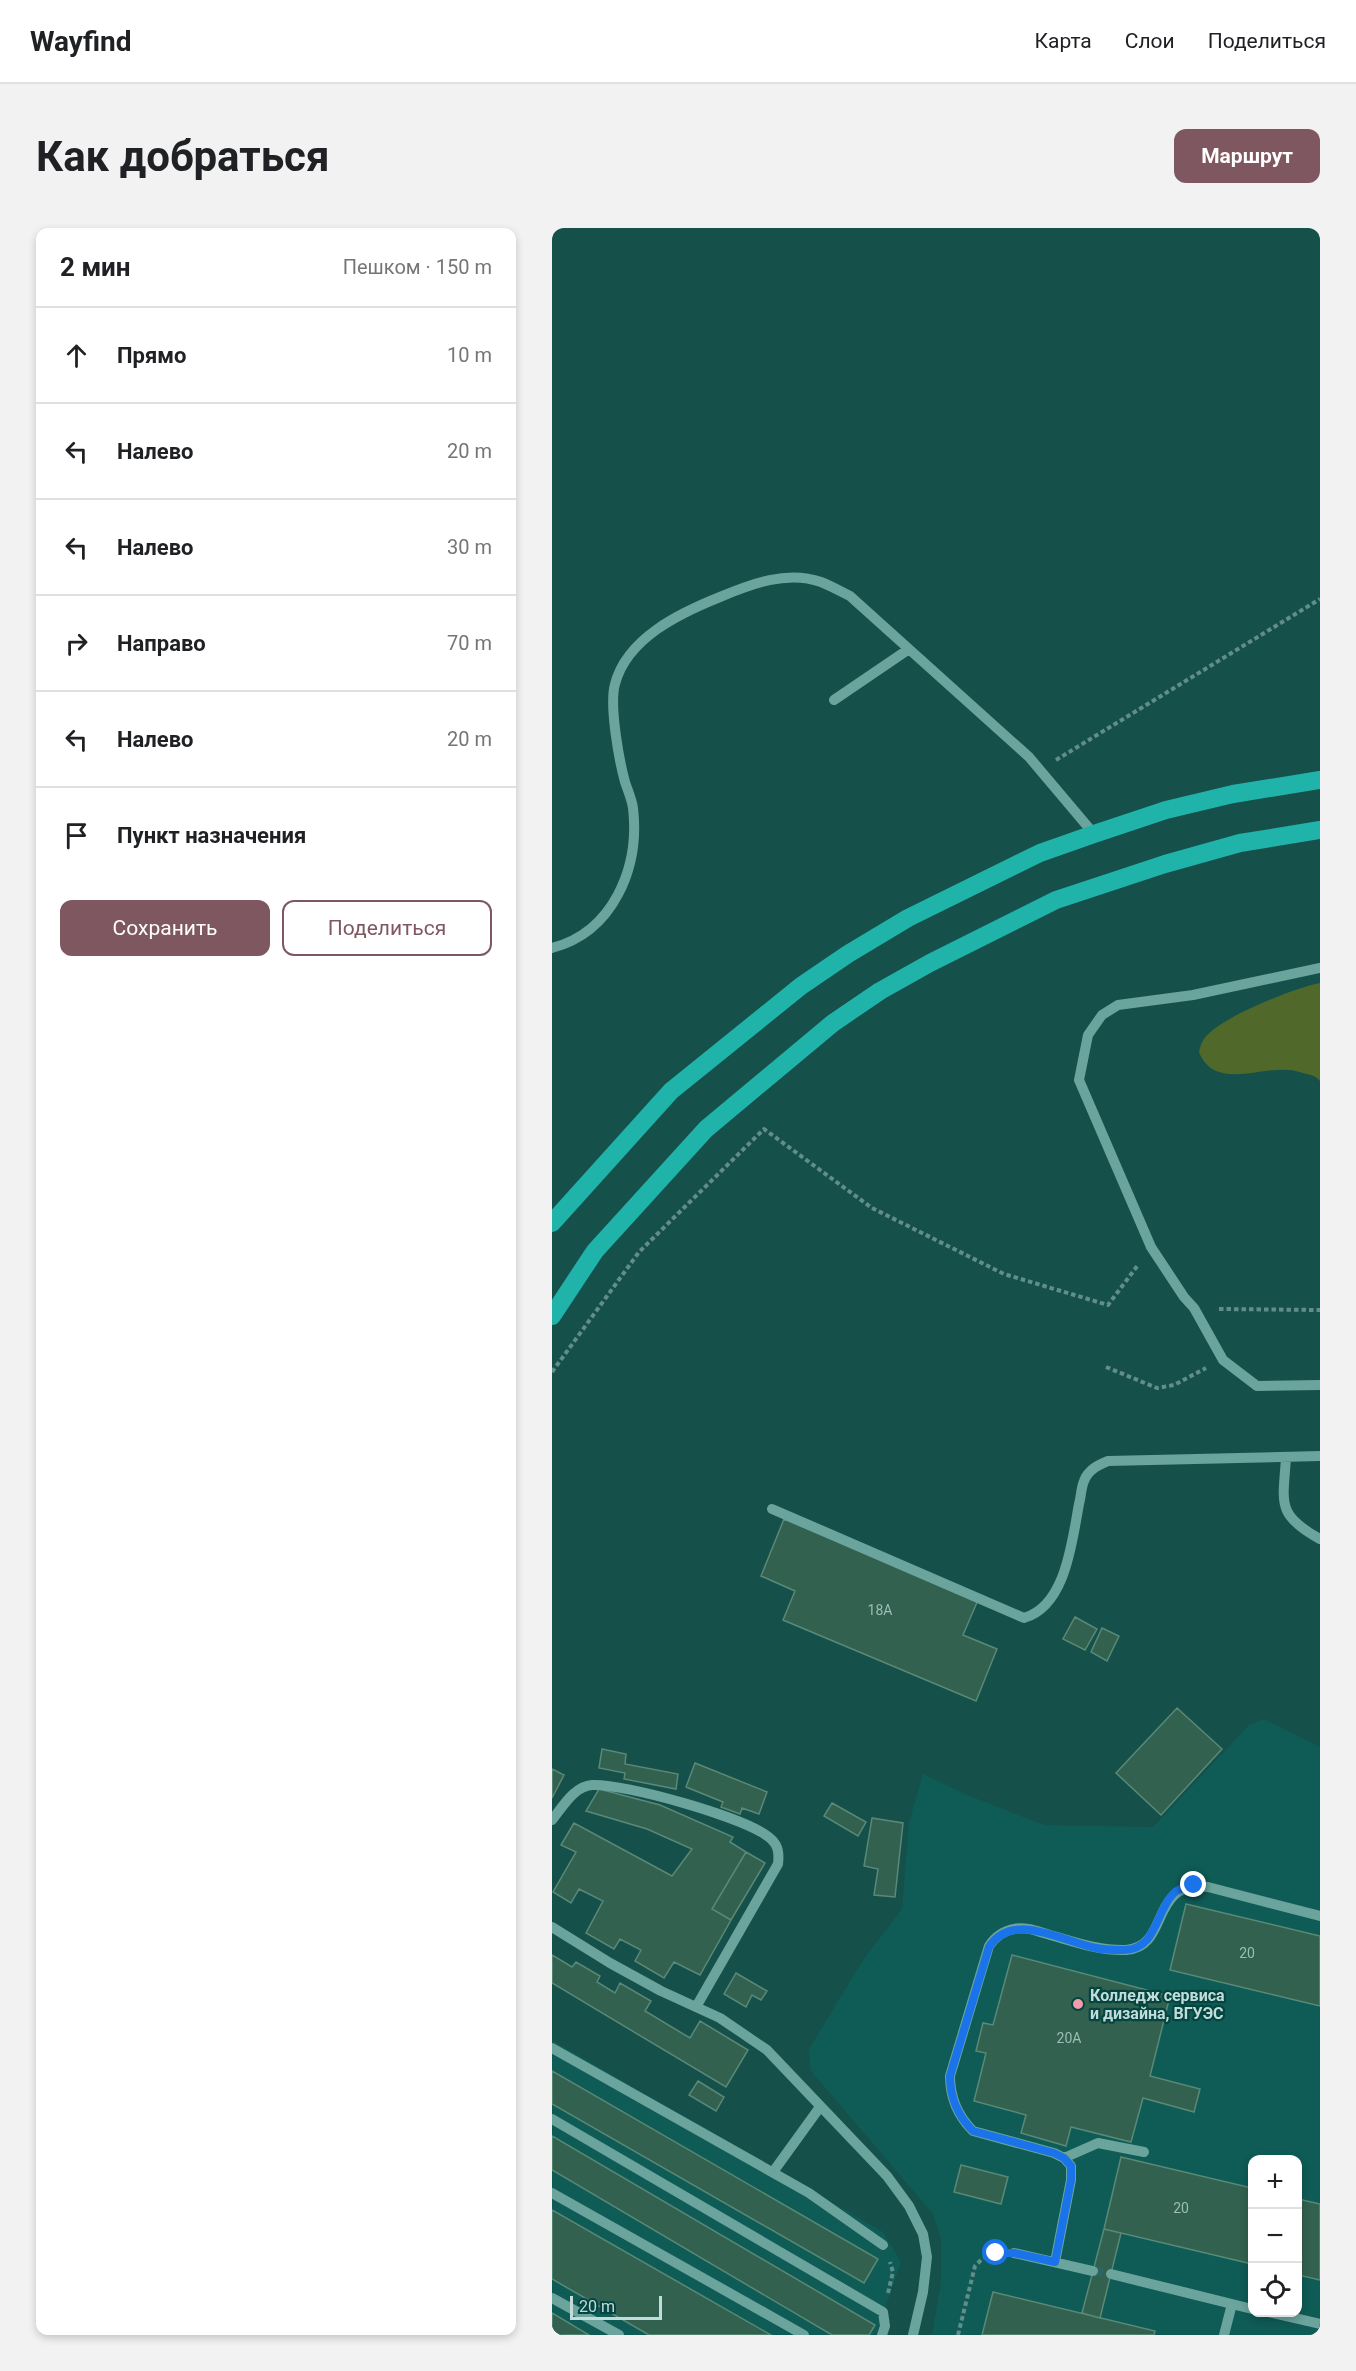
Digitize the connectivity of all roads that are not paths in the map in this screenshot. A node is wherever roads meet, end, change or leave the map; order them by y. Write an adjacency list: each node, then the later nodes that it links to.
1 (909, 649): 2 (lane); 5 (lane); 6 (lane)
2 (834, 700)
3 (1320, 780): 5 (highway)
4 (1320, 830): 9 (highway)
5 (1094, 834): 8 (highway)
6 (552, 948)
7 (1320, 968): 10 (lane)
8 (552, 1223)
9 (552, 1316)
10 (1320, 1385)
11 (1320, 1456): 12 (lane)
12 (1286, 1458): 13 (lane); 14 (lane)
13 (772, 1509)
14 (1320, 1539)
15 (552, 1820): 18 (lane)
16 (1320, 1916): 23 (lane)
17 (552, 1927): 18 (lane)
18 (696, 2007): 20 (lane)
19 (552, 2048): 24 (lane)
20 (820, 2107): 24 (lane); 39 (lane)
21 (552, 2120): 38 (lane)
22 (1144, 2152): 23 (lane)
23 (1064, 2158): 28 (lane)
24 (773, 2172): 26 (lane)
25 (552, 2193): 37 (lane)
26 (883, 2245)
27 (1014, 2253): 28 (lane)
28 (1055, 2262): 29 (lane)
29 (1093, 2271)
30 (1111, 2274): 32 (lane)
31 (552, 2298): 36 (lane)
32 (1232, 2304): 33 (lane); 40 (lane)
33 (1248, 2308)
34 (1287, 2317): 35 (lane)
35 (1320, 2324)
36 (619, 2335)
37 (804, 2335)
38 (882, 2335)
39 (913, 2335)
40 (1224, 2335)

